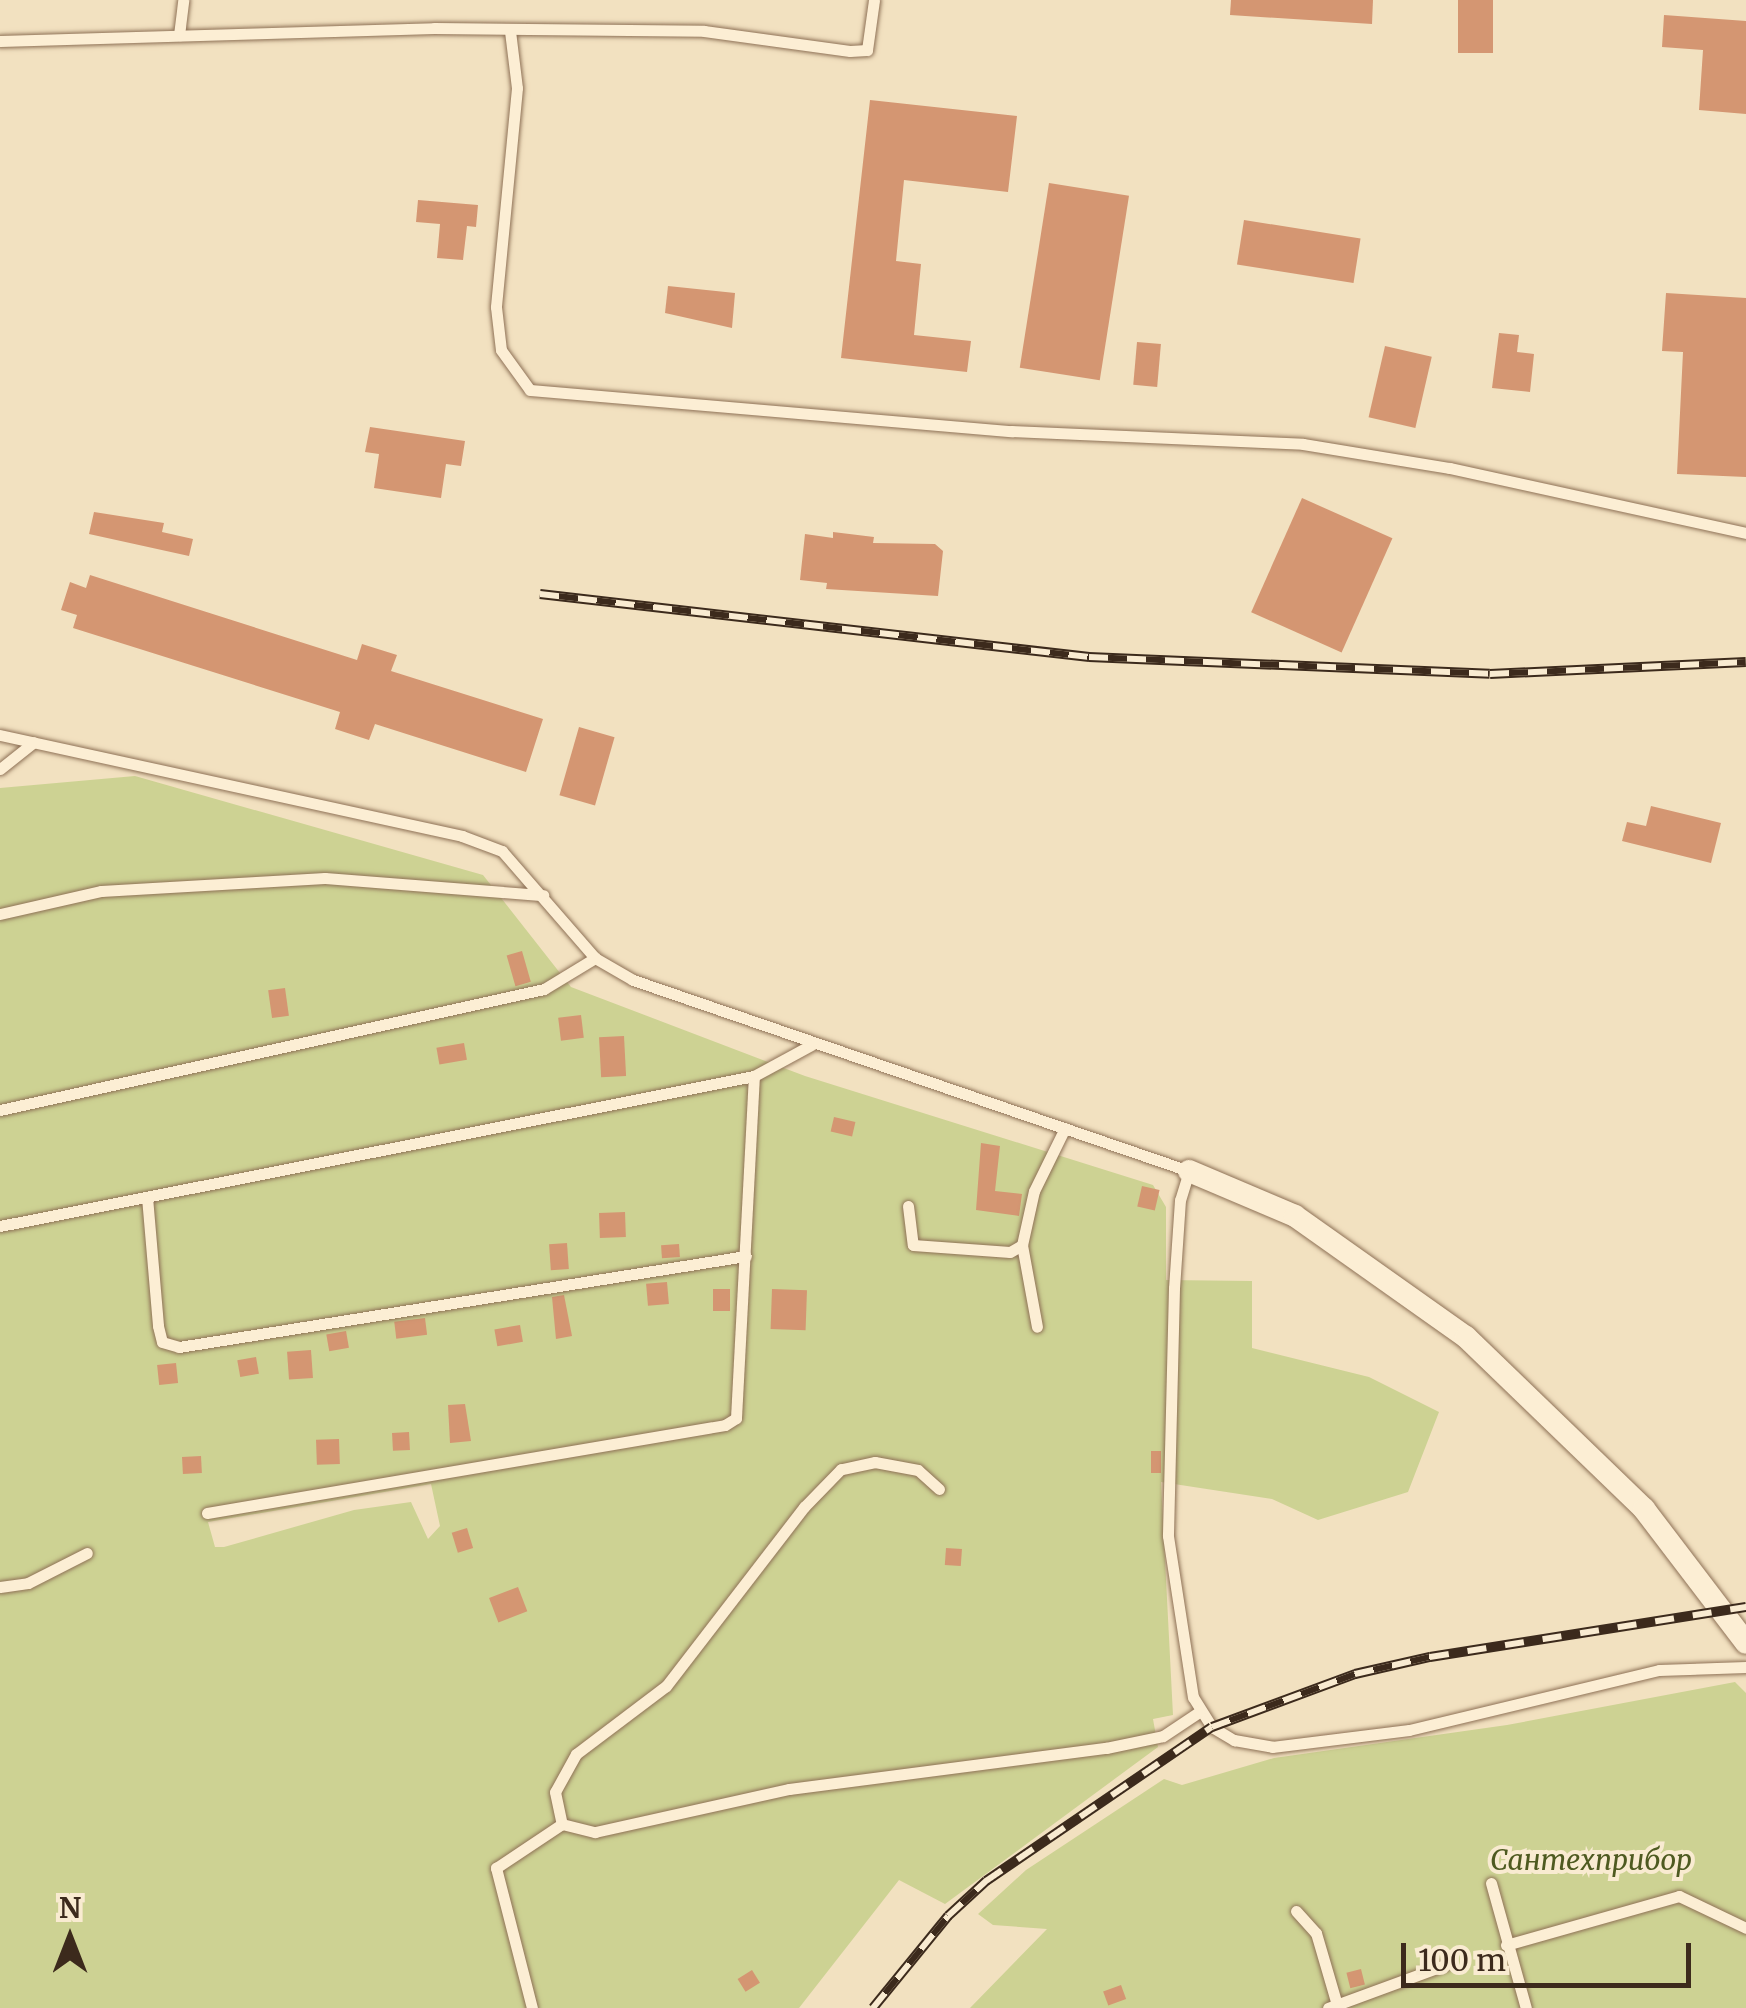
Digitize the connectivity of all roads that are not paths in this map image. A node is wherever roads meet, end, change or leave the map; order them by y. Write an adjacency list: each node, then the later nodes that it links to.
1 (184, 0): 4 (lane)
2 (874, 0): 3 (lane)
3 (510, 31): 4 (lane); 6 (lane)
4 (178, 36): 5 (lane)
5 (0, 40)
6 (1746, 533)
7 (0, 735): 8 (lane)
8 (34, 742): 9 (lane); 10 (lane)
9 (0, 769)
10 (542, 895): 11 (lane); 12 (lane)
11 (0, 914)
12 (595, 958): 13 (lane); 15 (lane)
13 (811, 1045): 14 (lane); 16 (lane)
14 (754, 1076): 18 (lane); 22 (lane)
15 (0, 1110)
16 (1065, 1128): 17 (lane); 21 (lane)
17 (1189, 1171): 28 (street); 30 (lane)
18 (147, 1197): 20 (lane); 22 (lane)
19 (908, 1206): 21 (lane)
20 (0, 1226)
21 (1022, 1245): 23 (lane)
22 (746, 1256): 25 (lane)
23 (1037, 1326)
24 (940, 1489): 31 (lane)
25 (207, 1513)
26 (87, 1553): 27 (lane)
27 (0, 1587)
28 (1746, 1643)
29 (1746, 1667): 30 (lane)
30 (1199, 1712): 31 (lane)
31 (562, 1824): 38 (lane)
32 (1491, 1883): 35 (lane)
33 (1296, 1910): 37 (lane)
34 (1746, 1928): 35 (lane)
35 (1506, 1945): 39 (lane)
36 (1446, 1965): 37 (lane)
37 (1333, 2006)
38 (532, 2008)
39 (1526, 2008)

